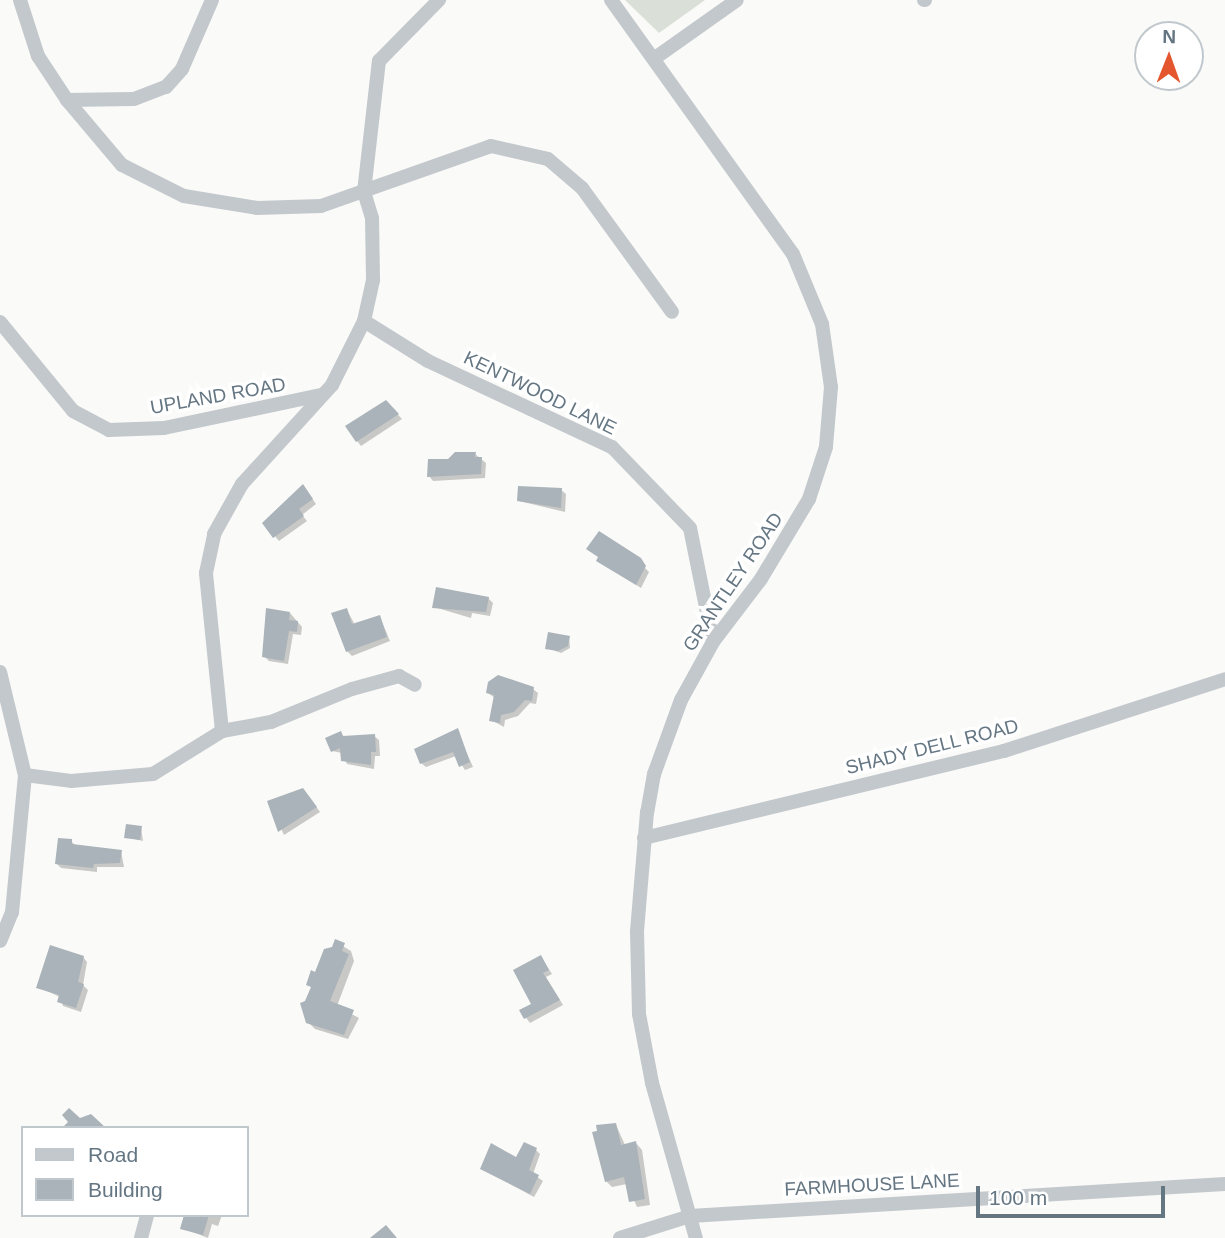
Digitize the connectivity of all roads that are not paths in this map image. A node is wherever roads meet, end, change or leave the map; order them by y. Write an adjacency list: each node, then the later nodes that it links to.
1 (20, 0): 7 (street)
2 (212, 0): 7 (street)
3 (439, 0): 8 (street)
4 (611, 0): 6 (street, GRANTLEY ROAD)
5 (737, 0): 6 (street)
6 (655, 58): 13 (street, GRANTLEY ROAD)
7 (67, 100): 8 (street)
8 (364, 192): 9 (street); 10 (street)
9 (672, 312)
10 (364, 321): 12 (street); 13 (street, KENTWOOD LANE)
11 (0, 322): 12 (street, UPLAND ROAD)
12 (322, 395): 17 (street)
13 (713, 642): 19 (street, GRANTLEY ROAD)
14 (0, 672): 18 (street)
15 (1225, 679): 19 (street, SHADY DELL ROAD)
16 (415, 685): 17 (street)
17 (222, 731): 18 (street)
18 (24, 775): 20 (street)
19 (644, 838): 22 (street, GRANTLEY ROAD)
20 (0, 941)
21 (1225, 1184): 22 (street, FARMHOUSE LANE)
22 (690, 1216): 25 (street, FARMHOUSE LANE); 26 (street, GRANTLEY ROAD)
23 (146, 1217): 24 (street)
24 (141, 1238)
25 (620, 1238)
26 (696, 1238)

